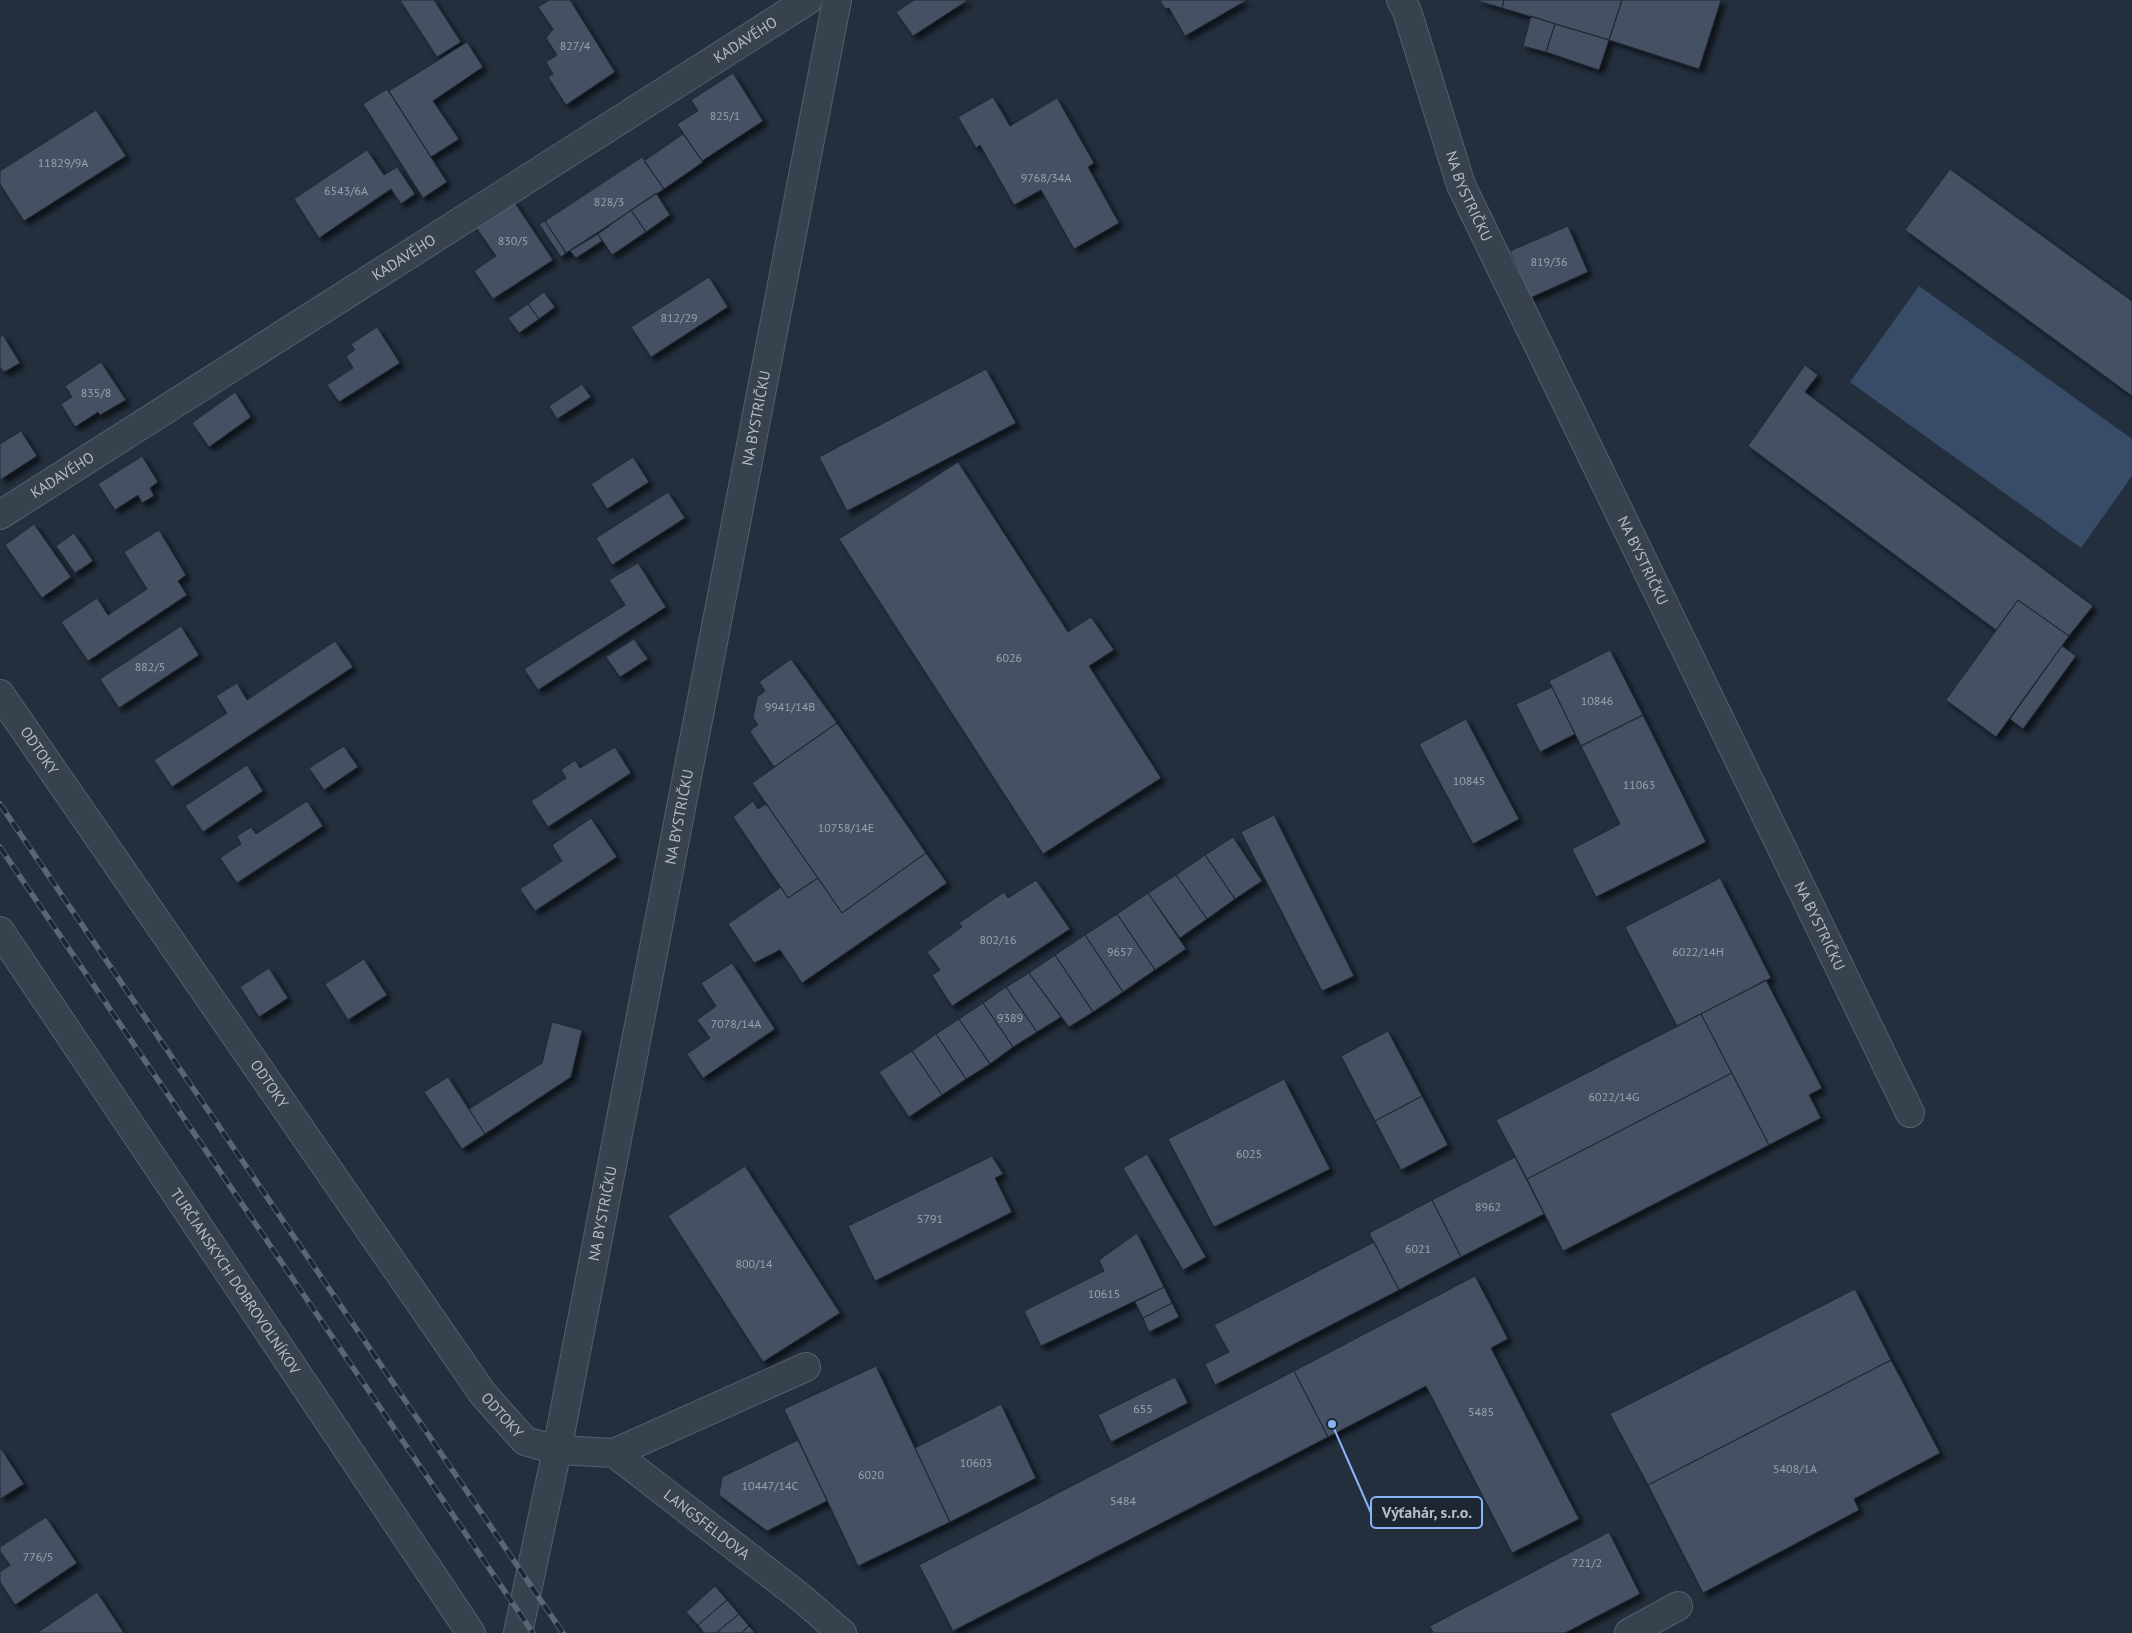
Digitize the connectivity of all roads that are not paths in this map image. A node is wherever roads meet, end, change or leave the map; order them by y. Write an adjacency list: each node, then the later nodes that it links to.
1 (808, 0): 4 (street, KADAVÉHO)
2 (838, 0): 9 (street, NA BYSTRIČKU)
3 (1402, 0): 7 (street, NA BYSTRIČKU)
4 (0, 514)
5 (0, 694): 9 (street, ODTOKY)
6 (0, 931): 12 (street, TURČIANSKYCH DOBROVOĽNÍKOV)
7 (1910, 1113)
8 (806, 1367): 10 (street)
9 (558, 1450): 10 (street); 13 (street, NA BYSTRIČKU)
10 (614, 1453): 14 (street, LANGSFELDOVA)
11 (1678, 1606): 15 (street)
12 (470, 1633)
13 (518, 1633)
14 (842, 1633)
15 (1629, 1633)

